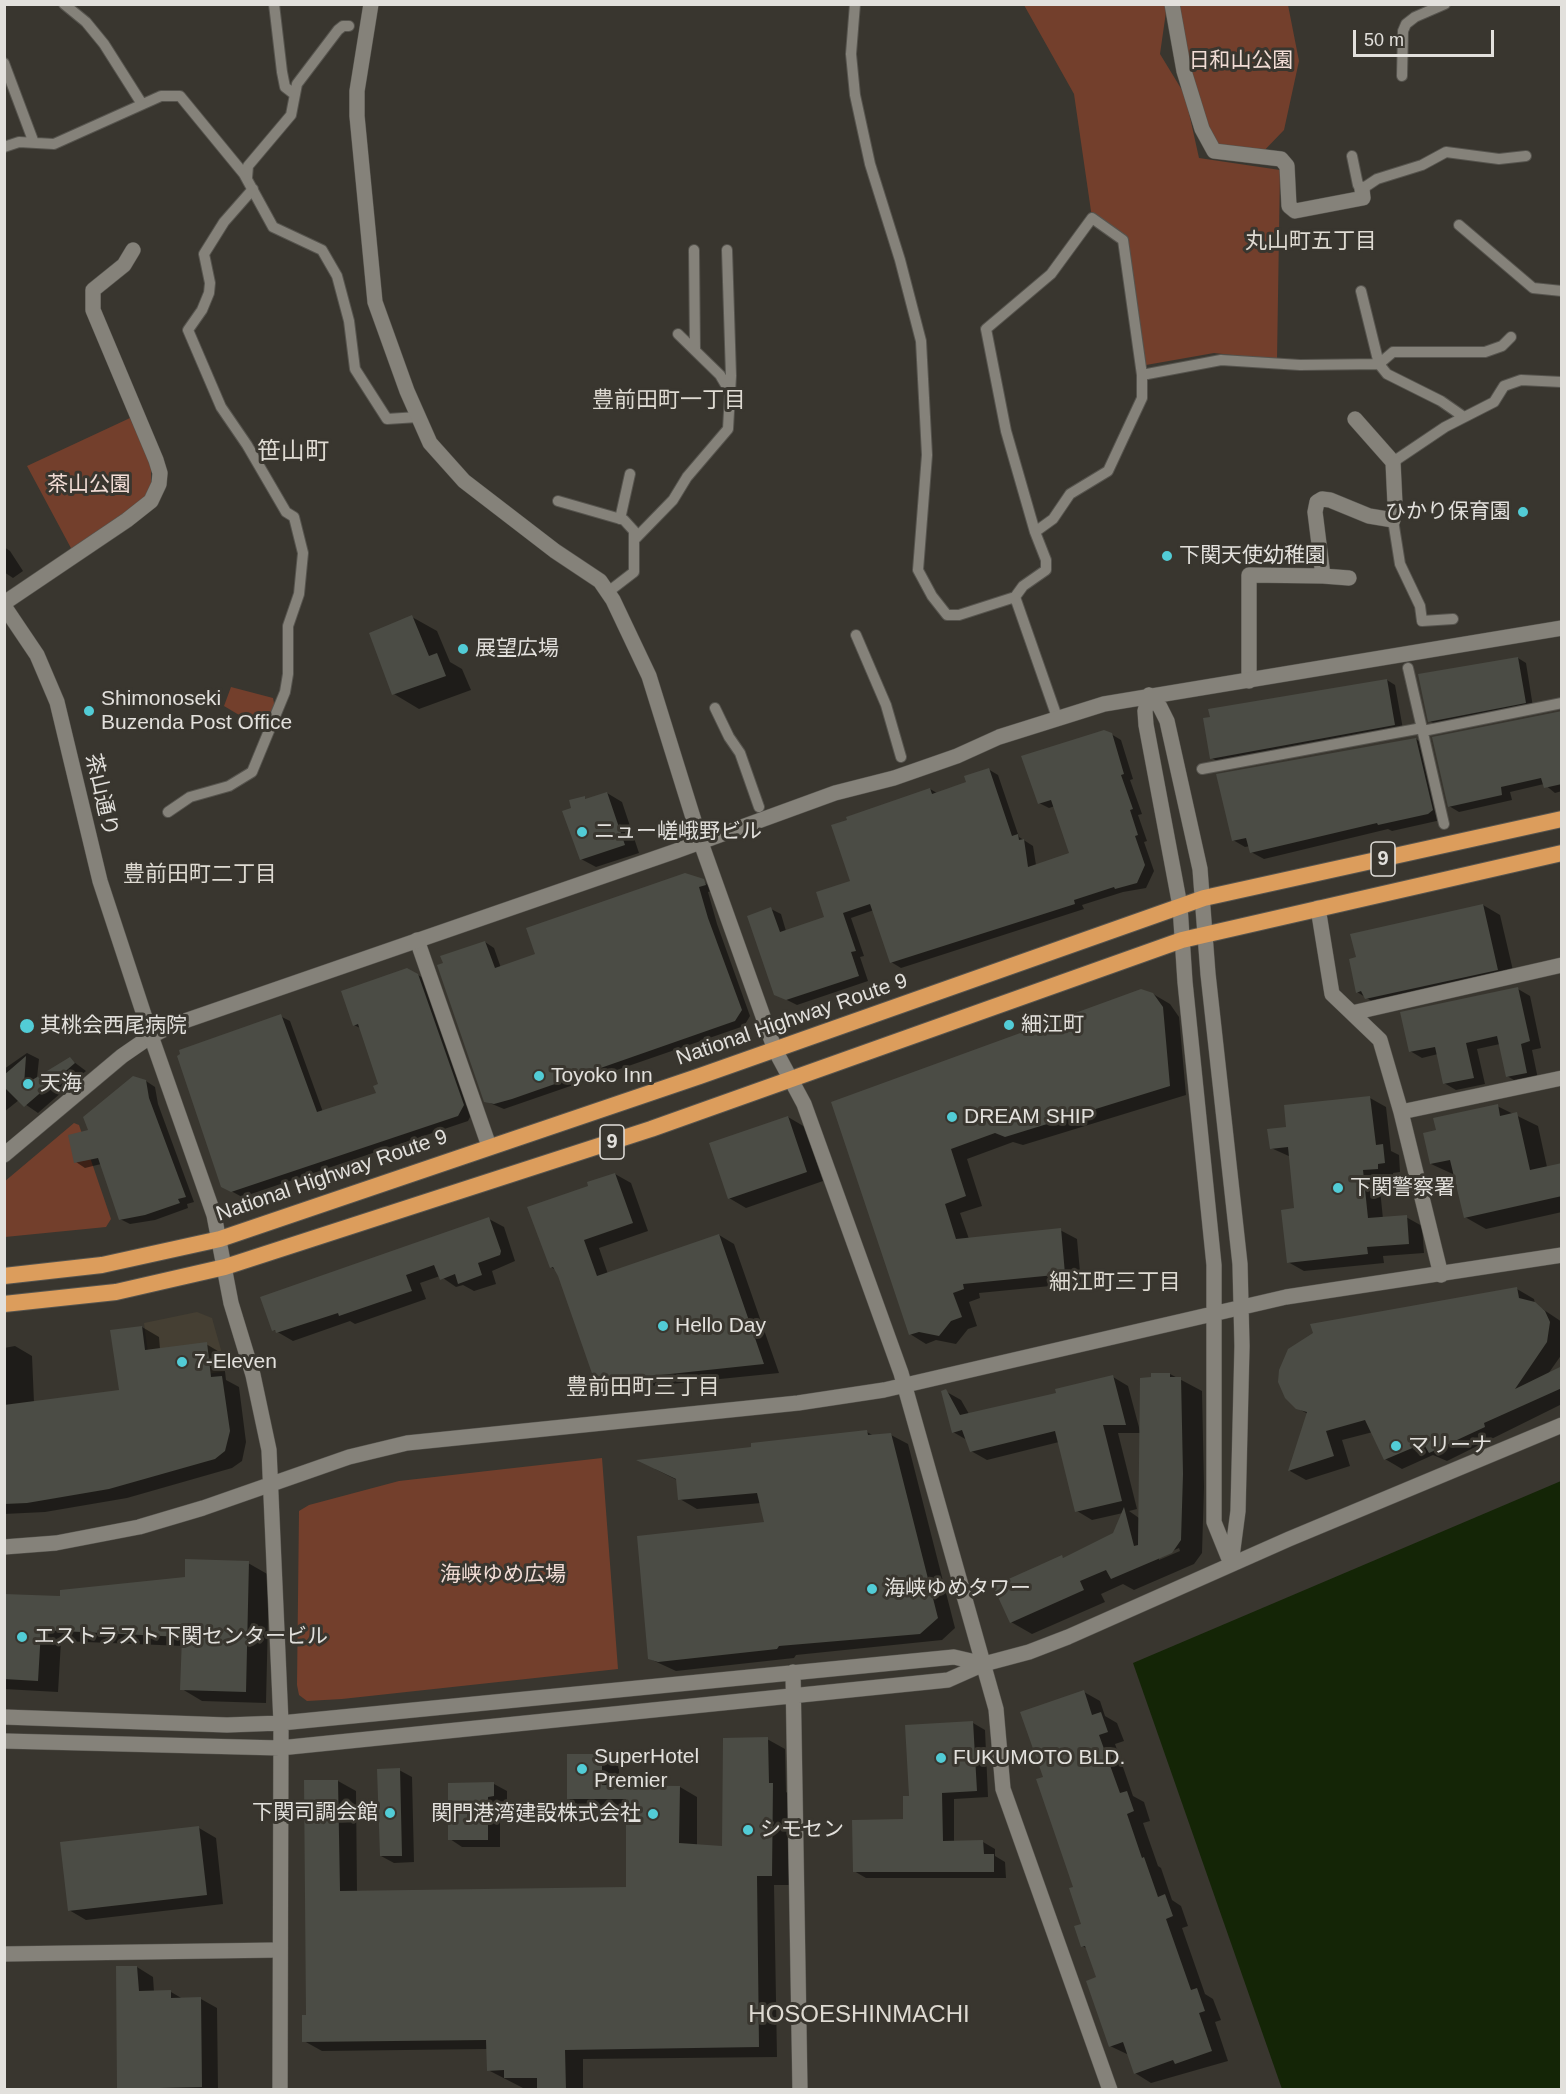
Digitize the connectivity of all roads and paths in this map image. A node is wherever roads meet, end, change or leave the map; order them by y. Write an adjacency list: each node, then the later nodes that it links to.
1 (64, 4): 11 (lane)
2 (274, 4): 10 (lane)
3 (371, 4): 32 (street)
4 (855, 4): 45 (lane)
5 (1172, 4): 18 (street)
6 (1445, 4): 9 (lane)
7 (349, 26): 10 (lane)
8 (4, 63): 12 (lane)
9 (1402, 76)
10 (294, 94): 16 (lane)
11 (142, 104): 12 (lane); 16 (lane)
12 (34, 143): 13 (lane)
13 (4, 147)
14 (1352, 156): 18 (lane)
15 (1526, 156): 18 (lane)
16 (247, 178): 17 (lane)
17 (253, 189): 32 (lane); 60 (lane)
18 (1362, 189)
19 (1459, 225): 24 (lane)
20 (133, 250): 46 (street)
21 (694, 250): 27 (lane)
22 (727, 250): 31 (lane)
23 (1360, 291): 28 (lane)
24 (1562, 291)
25 (678, 334): 27 (lane)
26 (1511, 337): 28 (lane)
27 (695, 350): 31 (lane)
28 (1379, 364): 29 (lane); 33 (lane)
29 (1143, 375): 40 (lane); 40 (lane)
30 (1562, 382): 33 (lane)
31 (730, 393): 41 (lane)
32 (418, 417): 44 (street)
33 (1464, 417): 35 (lane)
34 (1355, 419): 35 (street)
35 (1393, 462): 39 (street)
36 (630, 474): 38 (lane)
37 (558, 501): 38 (lane)
38 (620, 519): 41 (lane)
39 (1394, 520): 42 (street); 47 (lane)
40 (1035, 532): 45 (lane)
41 (634, 539): 44 (lane)
42 (1323, 576): 43 (street); 51 (street)
43 (1348, 578)
44 (608, 592): 63 (street)
45 (1015, 597): 55 (lane)
46 (4, 604): 73 (street, 茶山通り)
47 (1453, 619)
48 (1562, 628): 51 (street)
49 (856, 635): 57 (lane)
50 (1408, 669): 56 (lane)
51 (1249, 681): 52 (street)
52 (1149, 695): 55 (street); 65 (street); 66 (street)
53 (1562, 703): 56 (lane)
54 (715, 708): 59 (lane)
55 (1058, 720): 63 (street)
56 (1422, 729): 58 (lane); 62 (lane)
57 (902, 757)
58 (1202, 769)
59 (759, 807)
60 (168, 812)
61 (1562, 819): 65 (highway, National Highway Route 9 / 9)
62 (1444, 824)
63 (700, 840): 69 (street); 74 (street)
64 (1562, 853): 67 (highway, 9)
65 (1204, 898): 66 (highway, National Highway Route 9 / 9); 68 (street)
66 (1180, 906): 70 (street); 74 (highway, National Highway Route 9 / 9)
67 (1318, 909): 68 (highway, 9); 72 (street)
68 (1207, 934): 70 (highway, 9); 86 (street)
69 (417, 940): 73 (street); 78 (street)
70 (1182, 940): 75 (highway, 9); 87 (street)
71 (1562, 965): 72 (street)
72 (1352, 1013): 77 (street)
73 (151, 1036): 79 (street); 80 (street, 茶山通り)
74 (775, 1050): 75 (street); 78 (highway, National Highway Route 9 / 9)
75 (792, 1078): 82 (highway, 9); 88 (street)
76 (1562, 1078): 77 (street)
77 (1401, 1112): 83 (street)
78 (489, 1146): 80 (highway, National Highway Route 9 / 9)
79 (4, 1155)
80 (220, 1239): 82 (street, 茶山通り); 84 (highway, National Highway Route 9 / 9)
81 (1562, 1254): 83 (street)
82 (225, 1267): 85 (highway, 9); 90 (street, 茶山通り)
83 (1441, 1275): 86 (street)
84 (4, 1276)
85 (4, 1304)
86 (1242, 1308): 87 (street); 92 (street)
87 (1215, 1314): 88 (street); 92 (street)
88 (905, 1386): 90 (street); 93 (street)
89 (1562, 1425): 92 (street)
90 (271, 1484): 91 (street); 97 (street, 茶山通り)
91 (4, 1547)
92 (1231, 1564): 93 (street)
93 (984, 1664): 94 (street); 95 (street); 104 (street)
94 (793, 1672): 95 (street); 97 (street)
95 (794, 1696): 99 (street); 103 (street)
96 (4, 1717): 97 (street)
97 (281, 1724): 99 (street, 茶山通り)
98 (4, 1742): 99 (street)
99 (280, 1748): 100 (street, 茶山通り)
100 (279, 1950): 101 (street); 102 (street, 茶山通り)
101 (4, 1954)
102 (280, 2090)
103 (800, 2090)
104 (1110, 2090)

